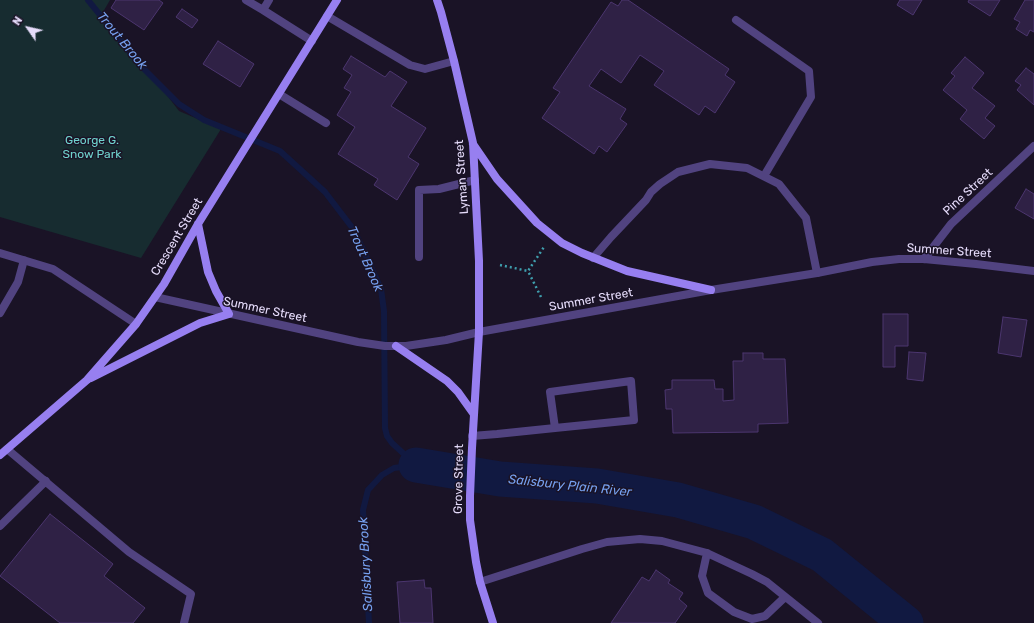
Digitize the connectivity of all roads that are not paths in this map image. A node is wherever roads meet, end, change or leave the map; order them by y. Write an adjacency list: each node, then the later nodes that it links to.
1 (246, 0): 5 (street)
2 (269, 0): 5 (street)
3 (337, 0): 6 (main road, Crescent Street)
4 (439, 2): 9 (main road, Lyman Street)
5 (263, 10): 8 (street)
6 (327, 16): 8 (main road, Crescent Street); 9 (street)
7 (736, 20): 14 (street)
8 (312, 41): 10 (main road, Crescent Street)
9 (454, 61): 12 (main road, Lyman Street)
10 (279, 94): 11 (street); 16 (main road, Crescent Street)
11 (326, 123)
12 (473, 143): 15 (main road, Lyman Street); 19 (main road)
13 (1034, 146): 20 (street, Pine Street)
14 (764, 176): 19 (street); 23 (street)
15 (475, 180): 18 (street); 29 (main road, Lyman Street)
16 (198, 224): 25 (main road, Crescent Street); 27 (main road)
17 (0, 253): 21 (street)
18 (418, 257)
19 (593, 258): 24 (main road)
20 (924, 259): 22 (street, Summer Street); 23 (street, Summer Street)
21 (24, 260): 26 (street); 28 (street)
22 (1034, 271)
23 (817, 273): 24 (street, Summer Street)
24 (712, 290): 29 (street, Summer Street)
25 (155, 297): 27 (street, Summer Street); 28 (main road, Crescent Street)
26 (0, 312)
27 (229, 314): 30 (street, Summer Street); 31 (main road)
28 (136, 324): 31 (main road, Crescent Street)
29 (479, 332): 30 (street, Summer Street); 32 (main road, Grove Street)
30 (396, 346): 32 (main road)
31 (87, 380): 35 (main road, Crescent Street)
32 (473, 413): 34 (main road, Grove Street)
33 (555, 428): 33 (street); 34 (street)
34 (472, 436): 40 (main road, Grove Street)
35 (7, 449): 36 (main road, Crescent Street); 37 (street)
36 (0, 455)
37 (46, 481): 38 (street); 42 (street)
38 (0, 526)
39 (707, 553): 40 (street); 41 (street); 41 (street)
40 (480, 582): 43 (main road, Grove Street)
41 (786, 597): 44 (street)
42 (184, 623)
43 (493, 623)
44 (818, 623)

